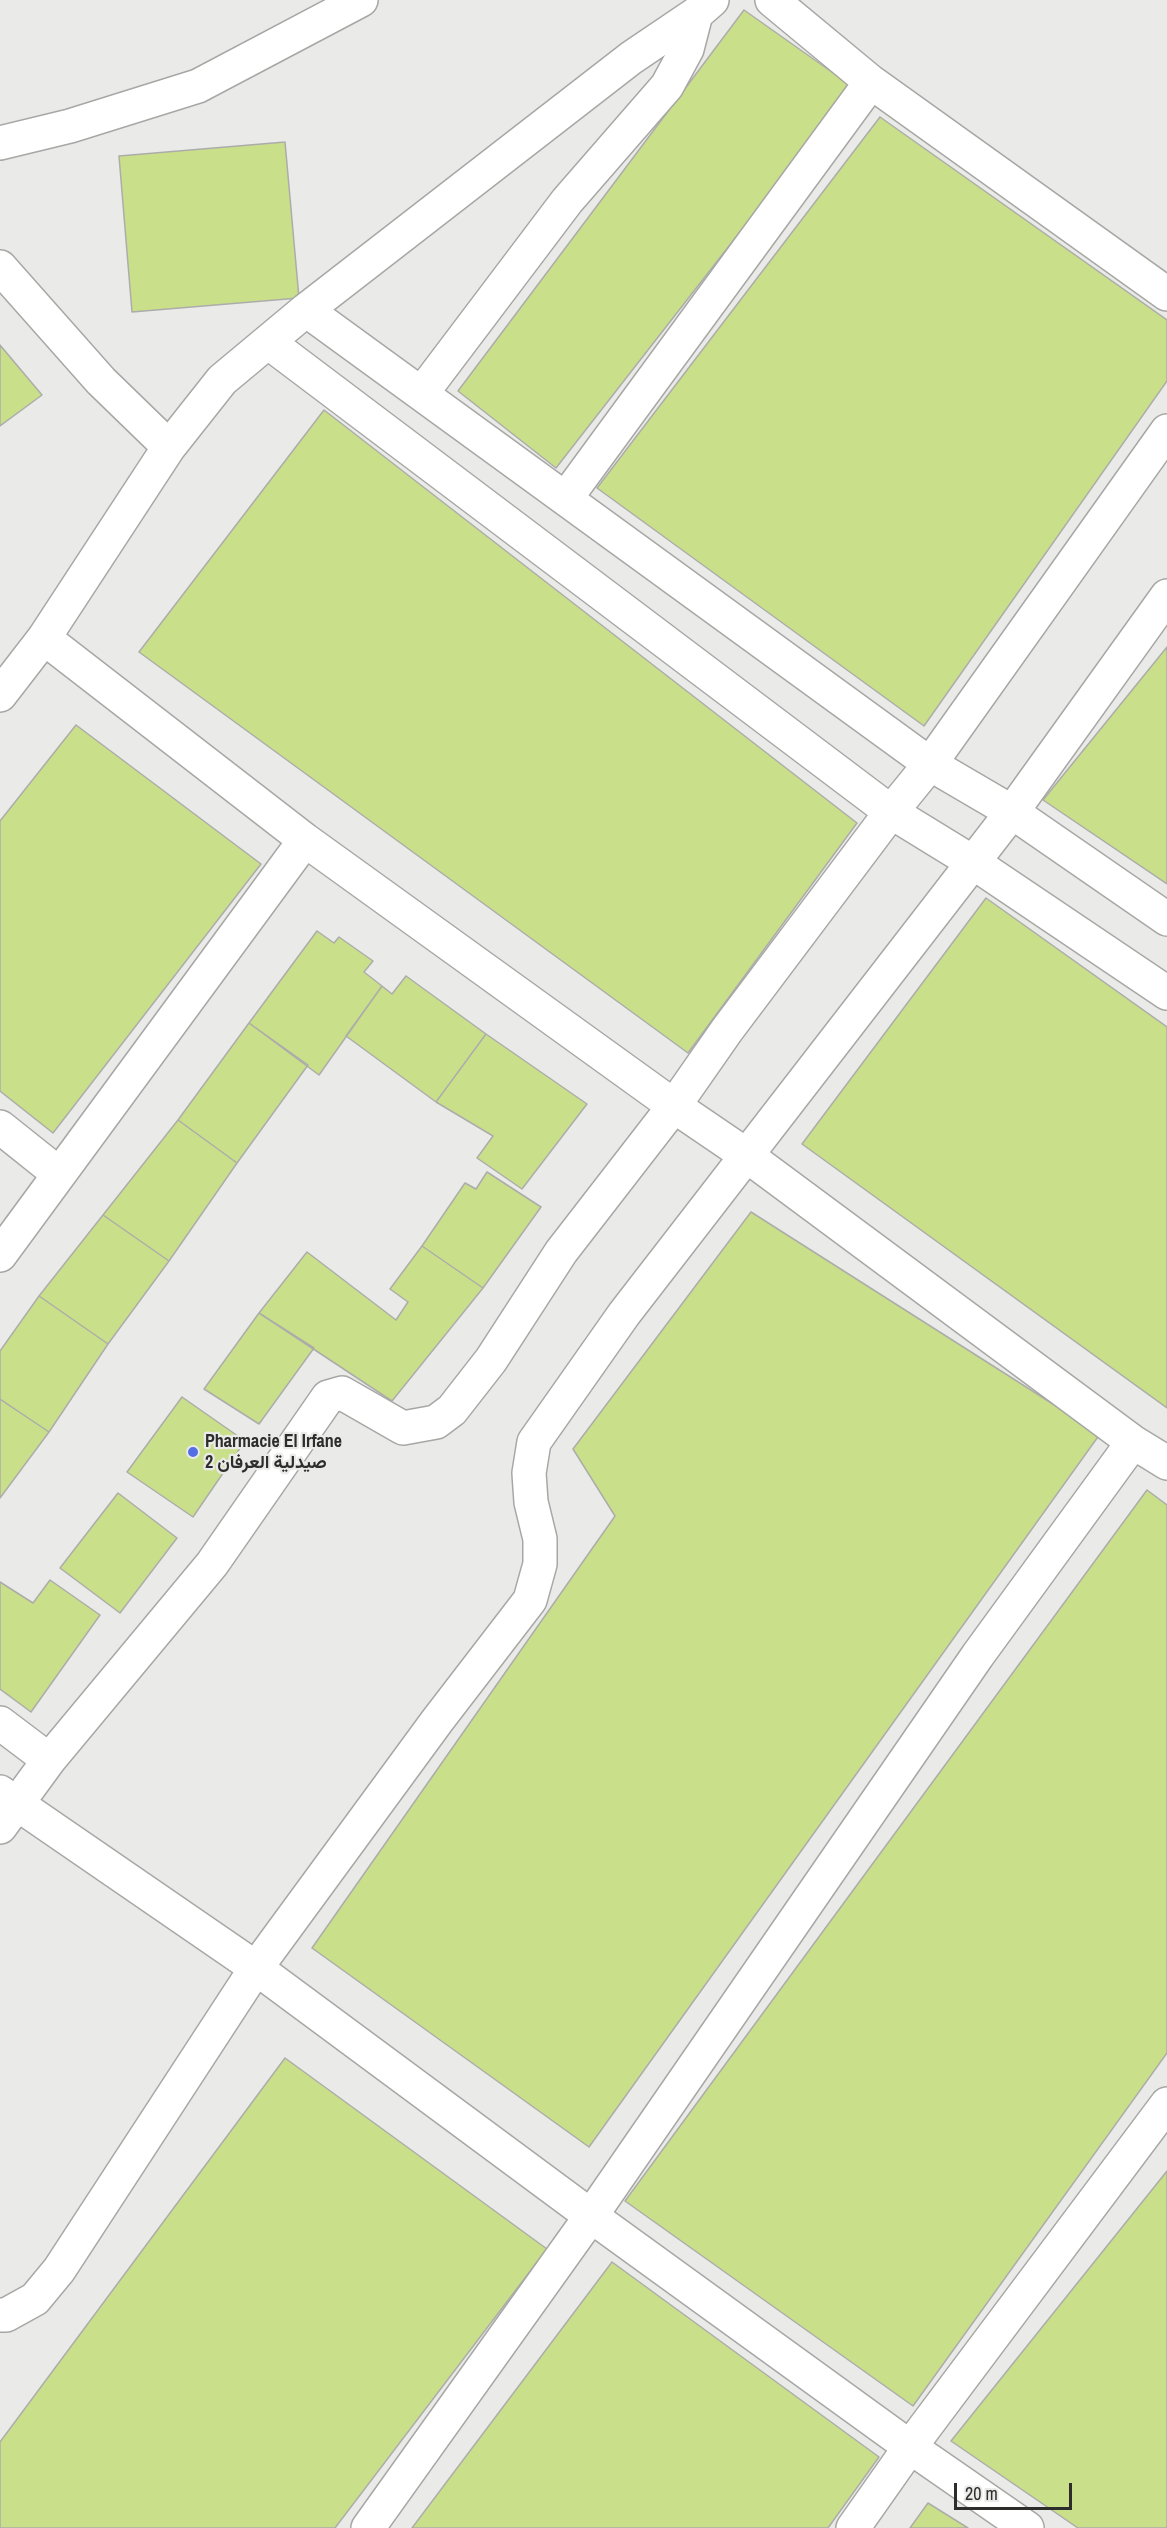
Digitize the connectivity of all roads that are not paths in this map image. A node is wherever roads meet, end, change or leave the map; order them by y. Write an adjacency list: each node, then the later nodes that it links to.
1 (361, 0): 5 (street)
2 (772, 0): 4 (street)
3 (704, 7): 8 (street); 10 (street)
4 (871, 82): 7 (street); 13 (street)
5 (0, 143)
6 (0, 267): 12 (street)
7 (1167, 294)
8 (306, 310): 9 (street); 10 (street)
9 (268, 342): 12 (street); 18 (street)
10 (422, 393): 13 (street)
11 (1167, 430): 17 (street)
12 (169, 447): 15 (street)
13 (566, 498): 17 (street)
14 (1167, 596): 19 (street)
15 (44, 638): 16 (street); 20 (street)
16 (0, 695)
17 (930, 764): 18 (street); 19 (street)
18 (891, 812): 21 (street); 24 (street)
19 (1012, 812): 21 (street); 22 (street)
20 (305, 840): 24 (street); 27 (street)
21 (974, 863): 23 (street); 26 (street)
22 (1167, 919)
23 (1167, 993)
24 (674, 1106): 26 (street); 32 (street)
25 (0, 1127): 27 (street)
26 (746, 1155): 29 (street); 34 (street)
27 (59, 1174): 28 (street)
28 (6, 1234)
29 (1133, 1442): 30 (street); 36 (street)
30 (1167, 1463)
31 (0, 1723): 32 (street)
32 (49, 1760): 33 (street)
33 (5, 1808): 34 (street)
34 (256, 1968): 36 (street); 37 (street)
35 (1167, 2104): 38 (street)
36 (591, 2216): 38 (street); 39 (street)
37 (0, 2315)
38 (910, 2447): 40 (street); 41 (street)
39 (368, 2528)
40 (853, 2528)
41 (1027, 2528)

